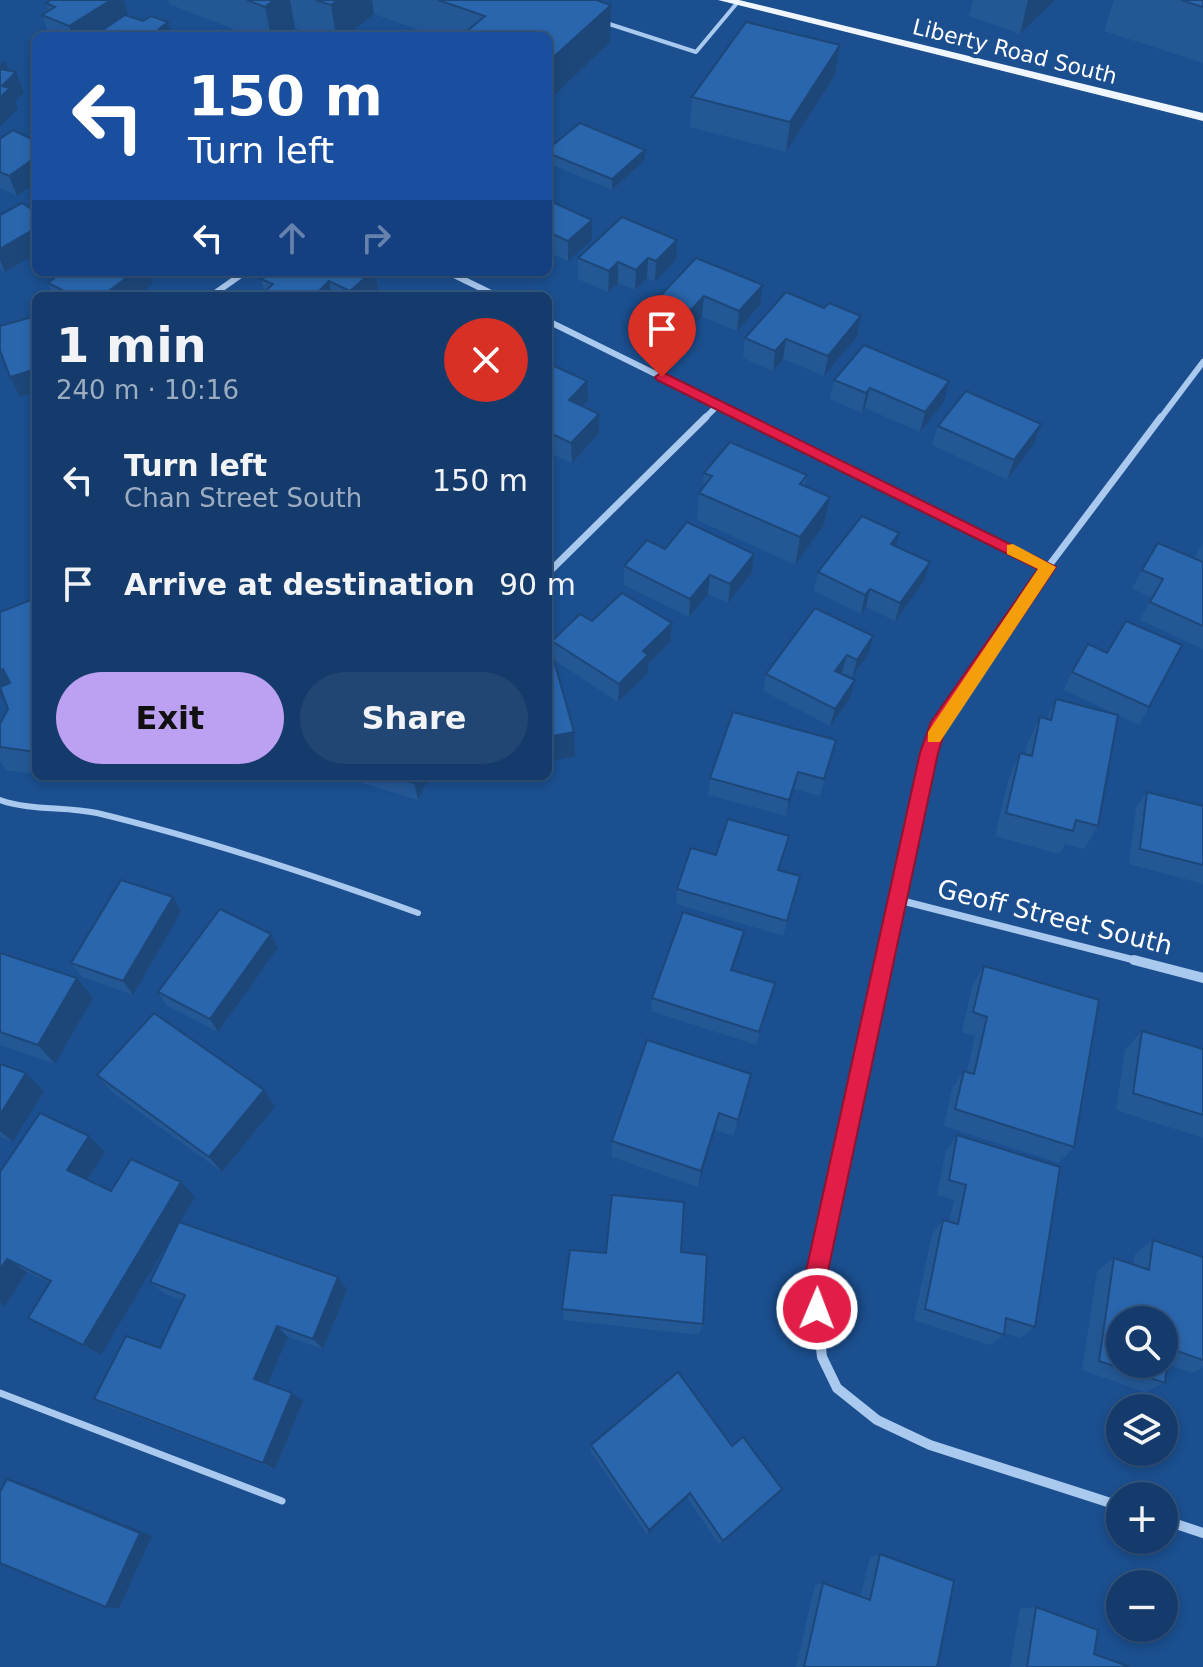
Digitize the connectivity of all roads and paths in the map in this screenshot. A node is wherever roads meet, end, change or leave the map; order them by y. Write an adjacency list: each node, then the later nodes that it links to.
1 (730, 2): 2 (lane); 3 (main road, Liberty Road South)
2 (601, 22)
3 (1203, 117)
4 (239, 276): 6 (street)
5 (456, 276): 7 (street)
6 (217, 292)
7 (489, 292)
8 (552, 323): 10 (street)
9 (1203, 362): 11 (street)
10 (719, 404): 11 (street); 12 (street)
11 (1048, 567): 14 (street)
12 (552, 569)
13 (0, 800): 15 (lane)
14 (895, 899): 16 (street, Geoff Street South); 19 (street)
15 (418, 913)
16 (1203, 978)
17 (0, 1393): 18 (lane)
18 (282, 1501)
19 (1106, 1502)
20 (1178, 1525): 21 (street)
21 (1203, 1533)

